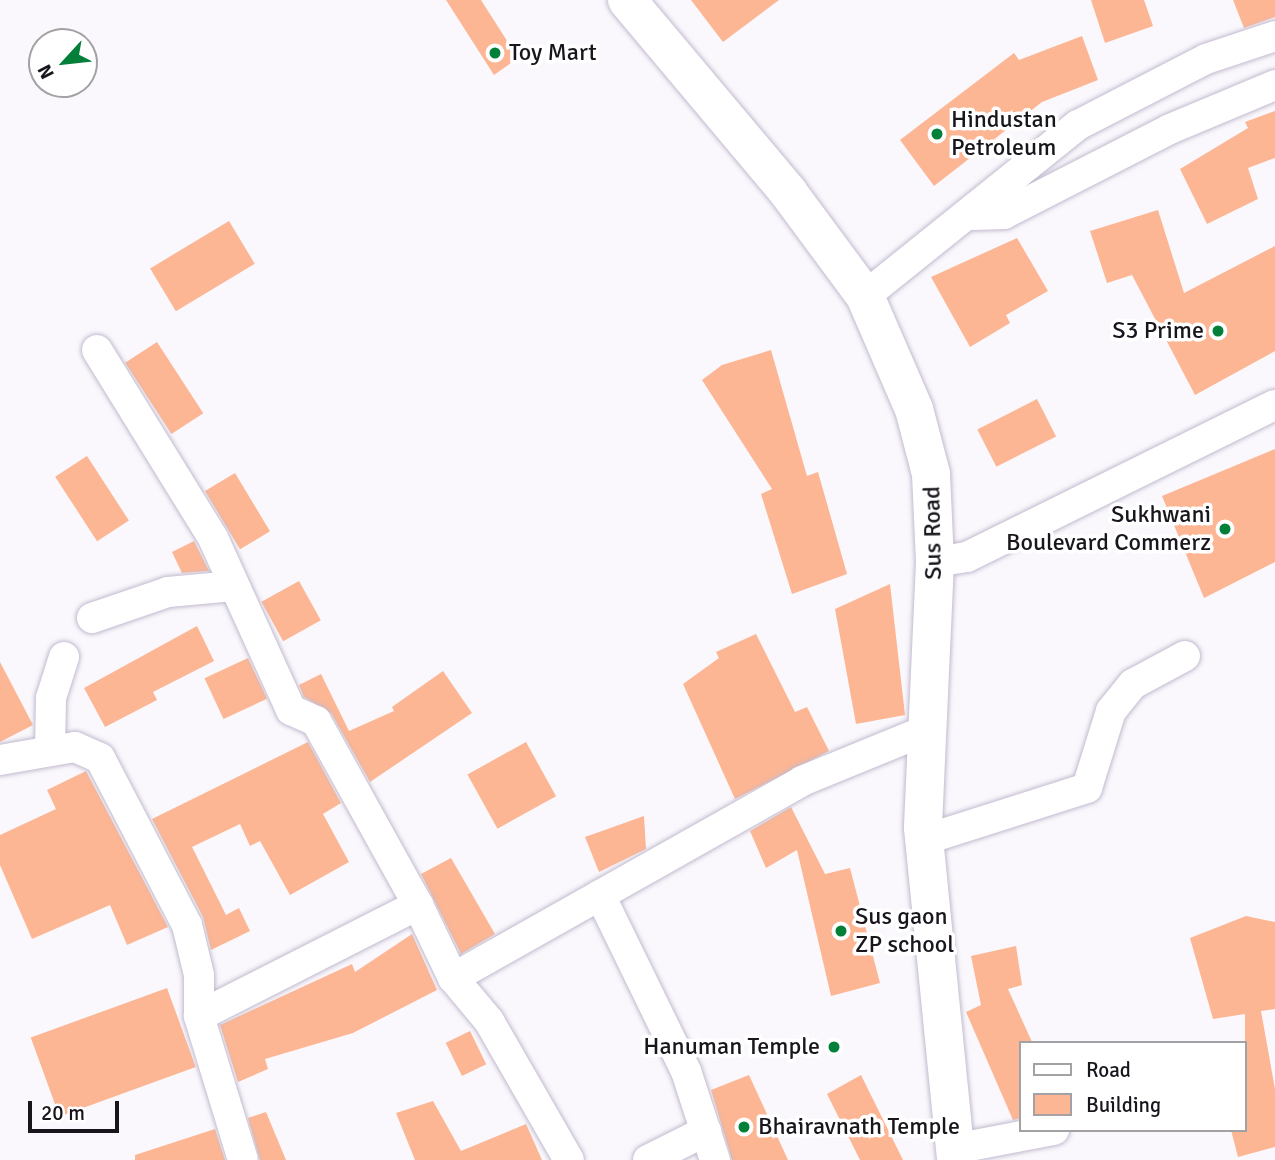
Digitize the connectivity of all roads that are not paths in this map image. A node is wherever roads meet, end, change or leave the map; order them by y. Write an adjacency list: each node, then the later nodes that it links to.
1 (627, 0): 5 (main road, Sus Road)
2 (1275, 36): 4 (street)
3 (1275, 85): 4 (street)
4 (973, 215): 5 (street)
5 (865, 296): 8 (main road, Sus Road)
6 (97, 350): 9 (street)
7 (1275, 405): 8 (street)
8 (935, 562): 13 (main road, Sus Road)
9 (234, 586): 10 (street); 18 (street)
10 (92, 618)
11 (1185, 656): 16 (street)
12 (64, 657): 14 (street)
13 (929, 729): 16 (main road, Sus Road); 17 (street)
14 (50, 751): 15 (street); 20 (street)
15 (0, 760)
16 (924, 839): 23 (main road, Sus Road)
17 (600, 895): 19 (street); 21 (street)
18 (418, 905): 19 (street); 20 (street)
19 (453, 978): 25 (street)
20 (199, 1016): 24 (street)
21 (706, 1131): 26 (street); 27 (street)
22 (1046, 1132): 23 (street)
23 (955, 1154)
24 (243, 1160)
25 (569, 1160)
26 (648, 1160)
27 (715, 1160)

